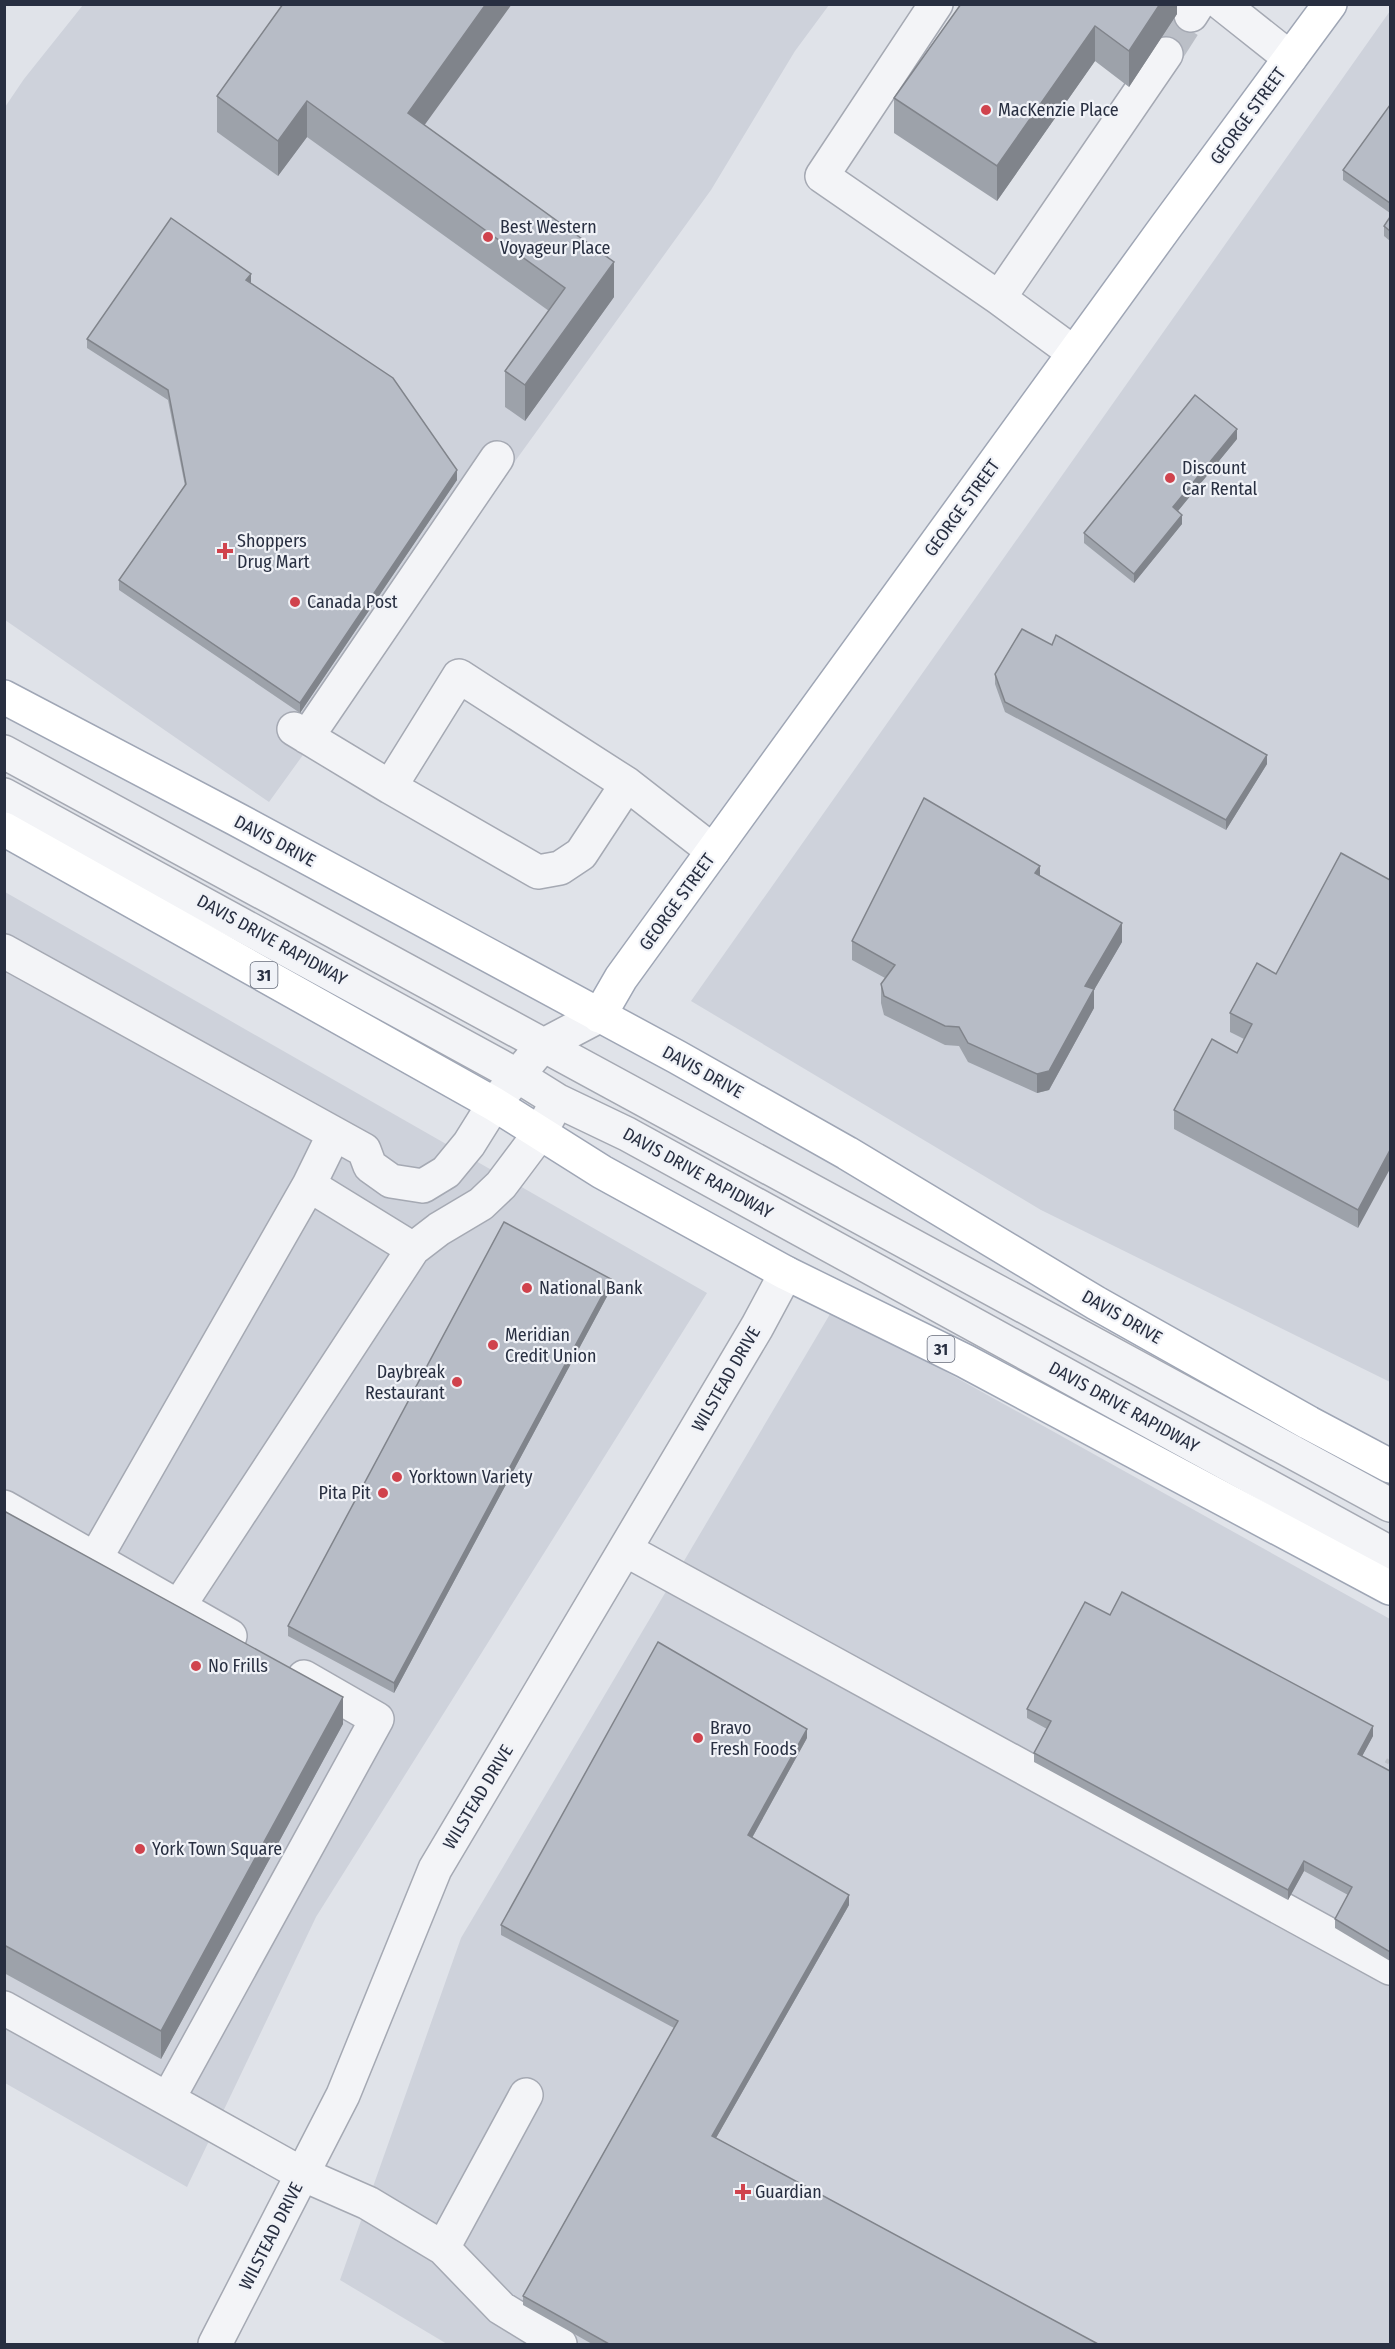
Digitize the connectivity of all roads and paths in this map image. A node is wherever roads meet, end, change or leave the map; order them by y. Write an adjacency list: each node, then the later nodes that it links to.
1 (936, 4): 6 (street)
2 (1222, 4): 5 (street)
3 (1330, 4): 5 (main road, GEORGE STREET)
4 (1166, 54): 6 (street)
5 (1290, 58): 7 (main road, GEORGE STREET)
6 (999, 298): 7 (street)
7 (1074, 353): 15 (main road, GEORGE STREET)
8 (497, 458): 12 (street)
9 (4, 697): 17 (main road, DAVIS DRIVE)
10 (4, 752): 18 (street, DAVIS DRIVE RAPIDWAY)
11 (627, 784): 12 (street); 12 (street); 15 (street)
12 (390, 787)
13 (4, 795): 20 (street, DAVIS DRIVE RAPIDWAY)
14 (4, 829): 22 (main road, 31)
15 (713, 851): 17 (main road, GEORGE STREET)
16 (4, 951): 24 (street)
17 (599, 1016): 18 (street); 19 (street); 28 (main road, DAVIS DRIVE)
18 (542, 1046): 19 (street, DAVIS DRIVE RAPIDWAY); 20 (street)
19 (578, 1064): 21 (street); 29 (street, DAVIS DRIVE RAPIDWAY)
20 (518, 1076): 21 (street, DAVIS DRIVE RAPIDWAY); 22 (street)
21 (558, 1101): 23 (street); 32 (street, DAVIS DRIVE RAPIDWAY)
22 (494, 1104): 23 (main road, 31); 24 (street)
23 (540, 1132): 26 (street); 27 (main road, 31)
24 (334, 1134): 25 (street)
25 (309, 1185): 26 (street); 33 (street)
26 (413, 1249): 35 (street)
27 (786, 1273): 31 (street, WILSTEAD DRIVE); 34 (main road, 31)
28 (1390, 1466)
29 (1390, 1505)
30 (4, 1507): 33 (street)
31 (626, 1550): 40 (street); 44 (street, WILSTEAD DRIVE)
32 (1390, 1553)
33 (95, 1559): 35 (street)
34 (1390, 1588)
35 (179, 1606): 36 (street)
36 (252, 1648)
37 (283, 1666): 43 (street)
38 (1390, 1757): 39 (path)
39 (1383, 1771)
40 (1390, 1968)
41 (4, 2007): 43 (street)
42 (526, 2095): 45 (street)
43 (168, 2099): 44 (street)
44 (302, 2174): 45 (street); 46 (street, WILSTEAD DRIVE)
45 (443, 2248): 47 (street)
46 (215, 2344)
47 (560, 2344)

